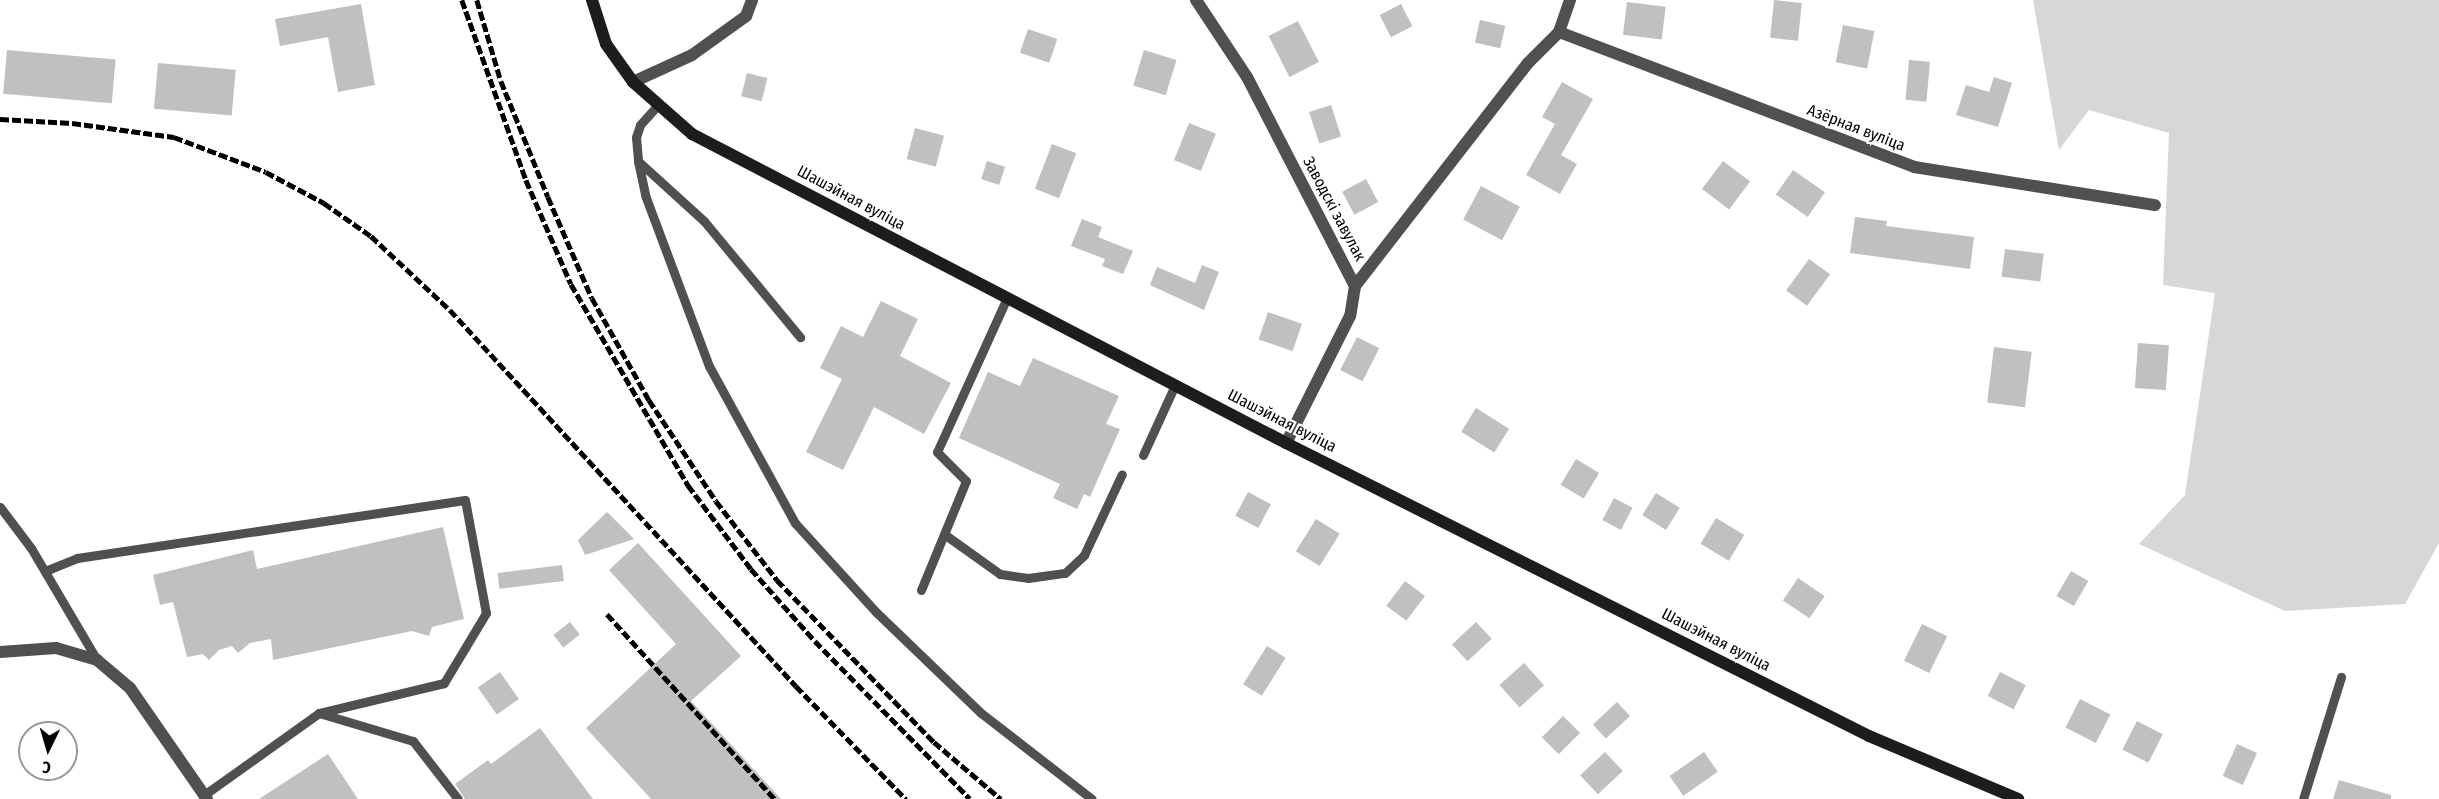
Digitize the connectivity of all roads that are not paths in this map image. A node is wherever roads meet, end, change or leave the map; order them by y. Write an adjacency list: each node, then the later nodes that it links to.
1 (592, 0): 6 (main road, Шашэйная вуліца)
2 (752, 0): 6 (street)
3 (1196, 0): 10 (street, Заводскі завулак)
4 (1570, 0): 5 (street)
5 (1559, 32): 9 (street, Азёрная вуліца); 10 (street)
6 (633, 82): 7 (main road, Шашэйная вуліца)
7 (657, 105): 8 (lane); 11 (main road, Шашэйная вуліца)
8 (638, 161): 12 (lane); 27 (lane)
9 (2155, 205)
10 (1355, 286): 14 (street, Заводскі завулак)
11 (1007, 298): 13 (main road, Шашэйная вуліца); 18 (lane)
12 (800, 338)
13 (1175, 385): 14 (main road, Шашэйная вуліца); 15 (lane)
14 (1286, 442): 28 (main road, Шашэйная вуліца)
15 (1143, 455)
16 (1122, 474): 18 (lane)
17 (0, 507): 19 (lane)
18 (944, 534): 20 (lane)
19 (45, 572): 22 (lane); 24 (lane)
20 (921, 590)
21 (0, 652): 22 (street)
22 (97, 660): 25 (street)
23 (2341, 676): 29 (lane)
24 (319, 712): 25 (lane); 26 (lane)
25 (206, 797)
26 (458, 799)
27 (1092, 799)
28 (2018, 799)
29 (2303, 799)

